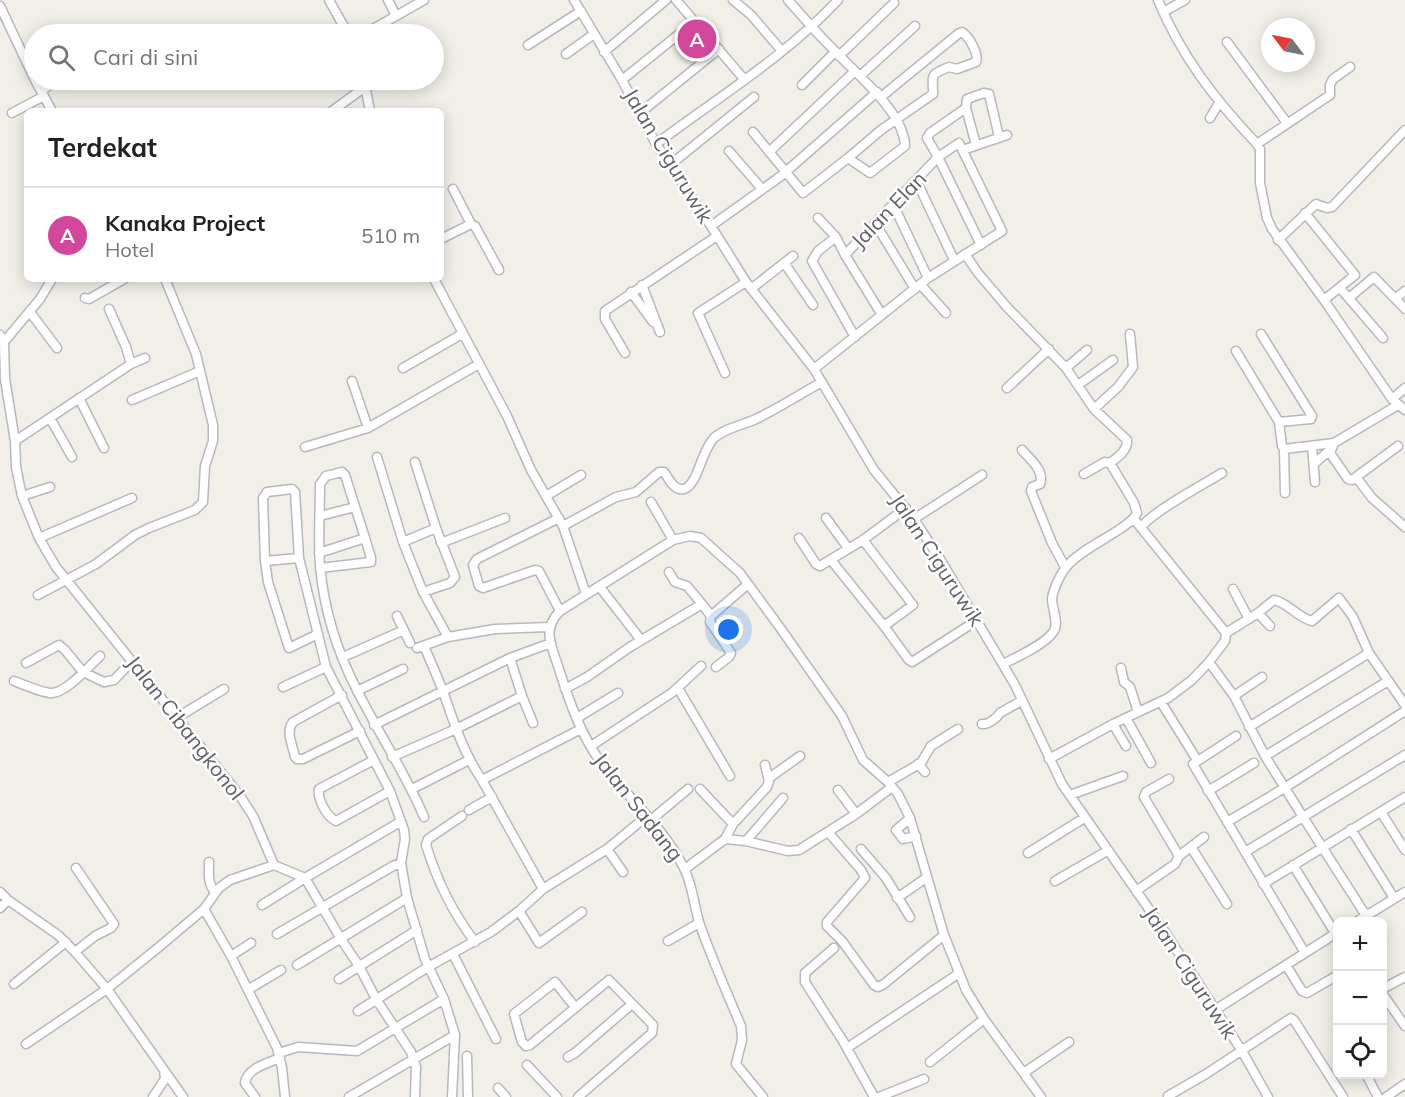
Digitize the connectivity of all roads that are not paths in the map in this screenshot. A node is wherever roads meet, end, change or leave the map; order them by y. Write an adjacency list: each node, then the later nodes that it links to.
1 (329, 0): 18 (street)
2 (388, 0): 16 (street)
3 (424, 0): 16 (street)
4 (574, 0): 14 (street, Jalan Ciguruwik)
5 (666, 0): 27 (street)
6 (676, 0): 17 (street)
7 (733, 0): 26 (street)
8 (788, 0): 20 (street)
9 (838, 0): 20 (street)
10 (1158, 0): 15 (street)
11 (1185, 0): 15 (street)
12 (894, 3): 29 (street)
13 (0, 6): 30 (street)
14 (581, 11): 22 (street, Jalan Ciguruwik); 24 (street)
15 (1163, 12): 43 (street)
16 (396, 16): 19 (street)
17 (694, 22): 25 (street); 34 (street)
18 (341, 24)
19 (382, 24)
20 (812, 26): 26 (street); 29 (street)
21 (915, 26): 32 (street)
22 (594, 34): 27 (street, Jalan Ciguruwik); 28 (street)
23 (1227, 42): 52 (street)
24 (528, 45)
25 (720, 49): 33 (street); 49 (street)
26 (781, 50): 33 (street)
27 (604, 52): 34 (street, Jalan Ciguruwik)
28 (566, 54)
29 (837, 54): 32 (street); 35 (street)
30 (24, 56)
31 (1350, 67): 52 (street)
32 (857, 74): 41 (street); 60 (street)
33 (744, 79): 55 (street)
34 (622, 80): 49 (street, Jalan Ciguruwik)
35 (802, 85)
36 (41, 90): 40 (street)
37 (46, 90): 40 (street)
38 (356, 90): 45 (street)
39 (366, 90): 46 (street)
40 (43, 93): 44 (street); 48 (street)
41 (879, 95): 51 (street); 51 (street); 64 (street)
42 (754, 97): 63 (street)
43 (1219, 104): 50 (street); 56 (street)
44 (50, 108)
45 (335, 108)
46 (369, 108)
47 (966, 108): 57 (street); 57 (street, Jalan Elan); 61 (street)
48 (12, 113)
49 (640, 113): 55 (street, Jalan Ciguruwik)
50 (1210, 118)
51 (895, 120): 62 (street); 62 (street)
52 (1287, 123): 56 (street)
53 (1405, 130): 69 (street)
54 (753, 132): 60 (street)
55 (656, 144): 63 (street, Jalan Ciguruwik)
56 (1257, 144): 77 (street)
57 (976, 145): 58 (street, Jalan Elan)
58 (961, 147): 61 (street, Jalan Elan); 78 (street)
59 (729, 151): 67 (street)
60 (769, 152): 64 (street)
61 (938, 157): 65 (street, Jalan Elan); 78 (street)
62 (848, 158): 64 (street)
63 (670, 165): 73 (street, Jalan Ciguruwik)
64 (787, 171): 67 (street)
65 (916, 182): 68 (street, Jalan Elan); 82 (street)
66 (453, 189): 72 (street)
67 (762, 189): 73 (street)
68 (893, 204): 71 (street, Jalan Elan); 85 (street)
69 (1305, 213): 77 (street); 93 (street)
70 (818, 218): 75 (street)
71 (874, 223): 80 (street, Jalan Elan); 92 (street)
72 (471, 224): 76 (street); 84 (street)
73 (711, 225): 74 (street, Jalan Ciguruwik)
74 (717, 236): 90 (street); 91 (street, Jalan Ciguruwik)
75 (836, 237): 80 (street); 109 (street)
76 (444, 238)
77 (1278, 240): 99 (street)
78 (981, 245): 79 (street)
79 (965, 254): 82 (street); 113 (street)
80 (845, 255): 105 (street, Jalan Elan)
81 (794, 256): 83 (street)
82 (954, 260): 85 (street)
83 (785, 264): 91 (street); 100 (street)
84 (500, 270)
85 (928, 278): 92 (street)
86 (50, 282): 103 (street)
87 (119, 282): 96 (street)
88 (166, 282): 124 (street)
89 (436, 282): 106 (street)
90 (642, 285): 95 (street); 95 (street)
91 (748, 286): 123 (street, Jalan Ciguruwik); 125 (street)
92 (918, 287): 104 (street); 105 (street)
93 (1340, 288): 97 (street); 99 (street)
94 (1405, 291): 98 (street)
95 (631, 292): 116 (street)
96 (85, 298)
97 (1348, 298): 98 (street); 110 (street)
98 (1396, 298): 102 (street)
99 (1324, 300): 133 (street)
100 (813, 305)
101 (109, 309): 120 (street)
102 (1405, 309)
103 (30, 312): 111 (street); 112 (street)
104 (946, 313)
105 (882, 315): 109 (street)
106 (462, 334): 119 (street); 121 (street)
107 (1130, 334): 134 (street)
108 (1262, 334): 136 (street)
109 (855, 337): 123 (street)
110 (1383, 338)
111 (2, 344): 138 (street, Jalan Cibangkonol)
112 (57, 348)
113 (1049, 350): 122 (street); 129 (street)
114 (1087, 350): 122 (street)
115 (1236, 351): 136 (street)
116 (625, 352)
117 (145, 358): 120 (street)
118 (1113, 360): 128 (street)
119 (479, 363): 137 (street); 160 (street)
120 (130, 364): 131 (street)
121 (403, 368)
122 (1066, 368): 128 (street)
123 (814, 369): 127 (street, Jalan Ciguruwik)
124 (200, 371): 132 (street); 189 (street)
125 (725, 373)
126 (352, 381): 137 (street)
127 (822, 382): 164 (street, Jalan Ciguruwik); 170 (street)
128 (1078, 385): 134 (street)
129 (1007, 388)
130 (1405, 388): 133 (street)
131 (80, 398): 135 (street); 143 (street)
132 (132, 400)
133 (1398, 405): 140 (street)
134 (1094, 409): 149 (street)
135 (50, 418): 138 (street); 146 (street)
136 (1279, 422): 144 (street)
137 (368, 428): 142 (street)
138 (15, 441): 159 (street, Jalan Cibangkonol)
139 (1312, 446): 140 (street); 144 (street); 150 (street)
140 (1333, 446): 150 (street); 155 (street)
141 (1398, 446): 155 (street)
142 (305, 447)
143 (104, 448)
144 (1284, 449): 158 (street)
145 (1022, 450): 186 (street)
146 (72, 457)
147 (377, 457): 179 (street)
148 (415, 462): 172 (street)
149 (1110, 463): 152 (street); 169 (street)
150 (1314, 464): 156 (street)
151 (1222, 473): 173 (street)
152 (1084, 474)
153 (581, 475): 160 (street)
154 (982, 475): 168 (street)
155 (1356, 477): 171 (street)
156 (1315, 482)
157 (50, 487): 159 (street)
158 (1285, 493)
159 (22, 496): 174 (street, Jalan Cibangkonol)
160 (546, 496): 170 (street)
161 (132, 498): 174 (street)
162 (651, 502): 177 (street)
163 (355, 507): 165 (street); 165 (street); 175 (street)
164 (906, 508): 168 (street, Jalan Ciguruwik); 178 (street)
165 (320, 516): 182 (street)
166 (505, 518): 180 (street)
167 (826, 518): 181 (street)
168 (914, 519): 202 (street, Jalan Ciguruwik)
169 (1134, 519): 173 (street); 186 (street)
170 (561, 522): 194 (street); 197 (street)
171 (1405, 526)
172 (436, 528): 179 (street); 180 (street)
173 (1141, 528): 207 (street)
174 (39, 538): 189 (street, Jalan Cibangkonol)
175 (365, 538): 182 (street); 187 (street)
176 (799, 538): 184 (street)
177 (673, 540): 190 (street); 191 (street)
178 (863, 540): 181 (street); 203 (street)
179 (403, 542): 193 (street)
180 (441, 543): 193 (street)
181 (848, 549): 184 (street)
182 (319, 553): 187 (street)
183 (300, 558): 185 (street); 185 (street); 208 (street)
184 (831, 560): 203 (street)
185 (265, 561): 208 (street)
186 (1065, 567): 220 (street)
187 (320, 568): 215 (street)
188 (669, 572): 196 (street)
189 (68, 579): 195 (street); 217 (street, Jalan Cibangkonol)
190 (748, 584): 200 (street); 278 (street)
191 (599, 586): 194 (street); 210 (street)
192 (1233, 589): 201 (street)
193 (423, 592): 209 (street)
194 (586, 594): 197 (street)
195 (38, 595)
196 (702, 604): 200 (street); 210 (street)
197 (560, 611): 205 (street)
198 (1258, 613): 201 (street); 204 (street); 213 (street)
199 (397, 616): 206 (street)
200 (711, 616): 223 (street)
201 (1249, 619): 207 (street)
202 (976, 621): 203 (street); 220 (street, Jalan Ciguruwik)
203 (884, 626)
204 (1270, 626)
205 (549, 627): 209 (street); 211 (street, Jalan Sadang)
206 (404, 630): 212 (street); 215 (street)
207 (1226, 633): 218 (street)
208 (318, 634): 222 (street)
209 (448, 638): 212 (street)
210 (641, 640): 233 (street)
211 (550, 643): 216 (street); 233 (street, Jalan Sadang)
212 (417, 646): 235 (street)
213 (1369, 653): 229 (street); 252 (street)
214 (100, 656): 226 (street)
215 (343, 657): 234 (street)
216 (510, 658): 235 (street); 238 (street)
217 (132, 661): 226 (street); 245 (street, Jalan Cibangkonol)
218 (1209, 662): 239 (street); 241 (street)
219 (26, 663): 226 (street)
220 (1003, 664): 240 (street, Jalan Ciguruwik)
221 (701, 666): 232 (street)
222 (326, 667): 230 (street); 237 (street)
223 (716, 667)
224 (1121, 668): 244 (street)
225 (403, 669): 234 (street)
226 (83, 672): 228 (street)
227 (1262, 677): 239 (street)
228 (14, 681)
229 (1388, 681): 242 (street); 262 (street)
230 (284, 687)
231 (224, 688): 245 (street)
232 (678, 688): 258 (street); 273 (street)
233 (565, 689): 246 (street, Jalan Sadang)
234 (357, 691): 251 (street)
235 (443, 692): 251 (street); 253 (street)
236 (618, 693): 246 (street)
237 (342, 695): 256 (street); 256 (street)
238 (522, 696): 248 (street); 253 (street)
239 (1234, 696): 252 (street)
240 (1021, 701): 249 (street); 264 (street, Jalan Ciguruwik)
241 (1161, 702): 244 (street); 267 (street)
242 (1405, 705)
243 (1405, 711): 279 (street)
244 (1138, 712): 247 (street)
245 (178, 717): 317 (street, Jalan Cibangkonol)
246 (577, 718): 254 (street, Jalan Sadang)
247 (1126, 718): 250 (street); 268 (street)
248 (533, 723)
249 (982, 724)
250 (1113, 724): 259 (street); 264 (street)
251 (374, 725): 263 (street)
252 (1249, 727): 262 (street)
253 (456, 729): 263 (street); 266 (street)
254 (581, 729): 258 (street, Jalan Sadang); 287 (street)
255 (958, 729): 270 (street)
256 (360, 731): 265 (street)
257 (1236, 736): 285 (street)
258 (591, 746): 294 (street, Jalan Sadang)
259 (1126, 746)
260 (1405, 755): 293 (street)
261 (800, 756): 276 (street)
262 (1265, 756): 279 (street)
263 (392, 757): 280 (street)
264 (1049, 759): 286 (street, Jalan Ciguruwik)
265 (374, 760): 284 (street); 284 (street)
266 (468, 760): 275 (street); 280 (street)
267 (1197, 760)
268 (1151, 763)
269 (1254, 763): 285 (street)
270 (918, 764): 272 (street); 278 (street)
271 (765, 765): 276 (street)
272 (925, 772)
273 (730, 776)
274 (1123, 776): 286 (street)
275 (480, 777)
276 (768, 778): 299 (street)
277 (1169, 779): 314 (street)
278 (890, 784): 291 (street); 295 (street)
279 (1286, 787): 293 (street); 298 (street)
280 (412, 789): 292 (street)
281 (688, 789): 294 (street)
282 (700, 789): 299 (street)
283 (838, 790): 291 (street)
284 (390, 791): 297 (street)
285 (1208, 791): 298 (street)
286 (1070, 795): 296 (street, Jalan Ciguruwik)
287 (492, 797): 326 (street); 354 (street)
288 (1405, 797): 290 (street)
289 (783, 798): 305 (street)
290 (1381, 812): 300 (street); 310 (street)
291 (856, 814): 301 (street)
292 (424, 817)
293 (1303, 817): 307 (street); 312 (street)
294 (649, 818): 308 (street); 320 (street, Jalan Sadang)
295 (910, 818): 302 (street); 302 (street)
296 (1084, 818): 311 (street, Jalan Ciguruwik); 313 (street)
297 (400, 822): 316 (street); 322 (street)
298 (1227, 822): 312 (street)
299 (733, 824): 304 (street)
300 (1351, 829): 307 (street); 333 (street)
301 (828, 832): 305 (street); 349 (street)
302 (916, 836): 323 (street)
303 (1204, 837): 306 (street)
304 (725, 839): 305 (street); 320 (street)
305 (746, 841)
306 (1191, 847): 314 (street); 335 (street)
307 (1322, 847): 318 (street); 343 (street)
308 (607, 849): 321 (street); 326 (street)
309 (861, 849): 332 (street)
310 (1405, 850)
311 (1107, 851): 324 (street); 327 (street, Jalan Ciguruwik)
312 (1245, 852): 325 (street)
313 (1028, 853)
314 (1179, 856): 327 (street)
315 (209, 862): 329 (street)
316 (401, 863): 331 (street); 337 (street)
317 (274, 865): 322 (street); 329 (street)
318 (1293, 865): 325 (street); 346 (street)
319 (76, 868): 357 (street)
320 (685, 869): 345 (street, Jalan Sadang)
321 (624, 872)
322 (305, 878): 336 (street); 337 (street)
323 (926, 878): 332 (street); 349 (street)
324 (1055, 881)
325 (1263, 884): 358 (street)
326 (543, 890): 340 (street)
327 (1136, 891): 379 (street, Jalan Ciguruwik)
328 (0, 892): 334 (street)
329 (215, 892): 339 (street)
330 (1405, 892): 333 (street)
331 (407, 898): 347 (street); 351 (street)
332 (897, 898): 342 (street)
333 (1394, 898): 344 (street)
334 (8, 900): 338 (street); 353 (street)
335 (1227, 904)
336 (262, 905)
337 (322, 906): 348 (street); 351 (street)
338 (0, 908)
339 (204, 909): 360 (street); 372 (street)
340 (519, 912): 341 (street); 354 (street)
341 (582, 912)
342 (910, 916)
343 (1367, 917)
344 (1370, 917)
345 (699, 924): 352 (street); 414 (street, Jalan Sadang)
346 (1333, 928)
347 (417, 930): 363 (street); 364 (street)
348 (277, 934)
349 (944, 935): 366 (street)
350 (1333, 935): 358 (street)
351 (341, 939): 361 (street); 363 (street)
352 (668, 941)
353 (66, 942): 357 (street); 370 (street)
354 (475, 942): 359 (street)
355 (252, 943): 360 (street)
356 (834, 948): 388 (street)
357 (75, 952): 372 (street)
358 (1305, 953): 362 (street)
359 (453, 954): 364 (street); 385 (street)
360 (231, 956): 373 (street)
361 (297, 965)
362 (1286, 965): 368 (street); 379 (street)
363 (359, 966): 369 (street); 374 (street)
364 (428, 967): 374 (street); 375 (street)
365 (281, 970): 373 (street)
366 (958, 974): 381 (street); 388 (street)
367 (1405, 977): 371 (street)
368 (1333, 978)
369 (339, 979)
370 (14, 984)
371 (1387, 988)
372 (107, 989): 387 (street); 396 (street)
373 (249, 989): 390 (street)
374 (376, 999): 380 (street); 383 (street)
375 (444, 999): 383 (street); 384 (street)
376 (632, 1004): 378 (street); 392 (street); 413 (street)
377 (1387, 1006): 382 (street)
378 (575, 1008): 378 (street)
379 (1215, 1010): 389 (street, Jalan Ciguruwik)
380 (358, 1011)
381 (984, 1019): 394 (street); 397 (street)
382 (1405, 1026)
383 (395, 1029): 390 (street); 393 (street)
384 (455, 1035): 393 (street); 409 (street)
385 (496, 1039)
386 (1069, 1042): 397 (street)
387 (26, 1044)
388 (847, 1048): 415 (street)
389 (1242, 1051): 402 (street); 418 (street, Jalan Ciguruwik); 419 (street)
390 (279, 1055): 405 (street); 406 (street)
391 (467, 1056): 410 (street)
392 (568, 1057)
393 (415, 1059): 407 (street); 408 (street)
394 (930, 1062)
395 (527, 1065): 412 (street)
396 (164, 1070): 403 (street); 404 (street)
397 (1025, 1072): 417 (street)
398 (924, 1079): 416 (street)
399 (1369, 1079): 420 (street)
400 (1405, 1084): 421 (street)
401 (498, 1088): 411 (street)
402 (1168, 1096)
403 (153, 1097)
404 (183, 1097)
405 (255, 1097)
406 (285, 1097)
407 (349, 1097)
408 (415, 1097)
409 (452, 1097)
410 (468, 1097)
411 (506, 1097)
412 (557, 1097)
413 (578, 1097)
414 (763, 1097)
415 (874, 1097)
416 (879, 1097)
417 (1041, 1097)
418 (1268, 1097)
419 (1343, 1097)
420 (1378, 1097)
421 (1386, 1097)

